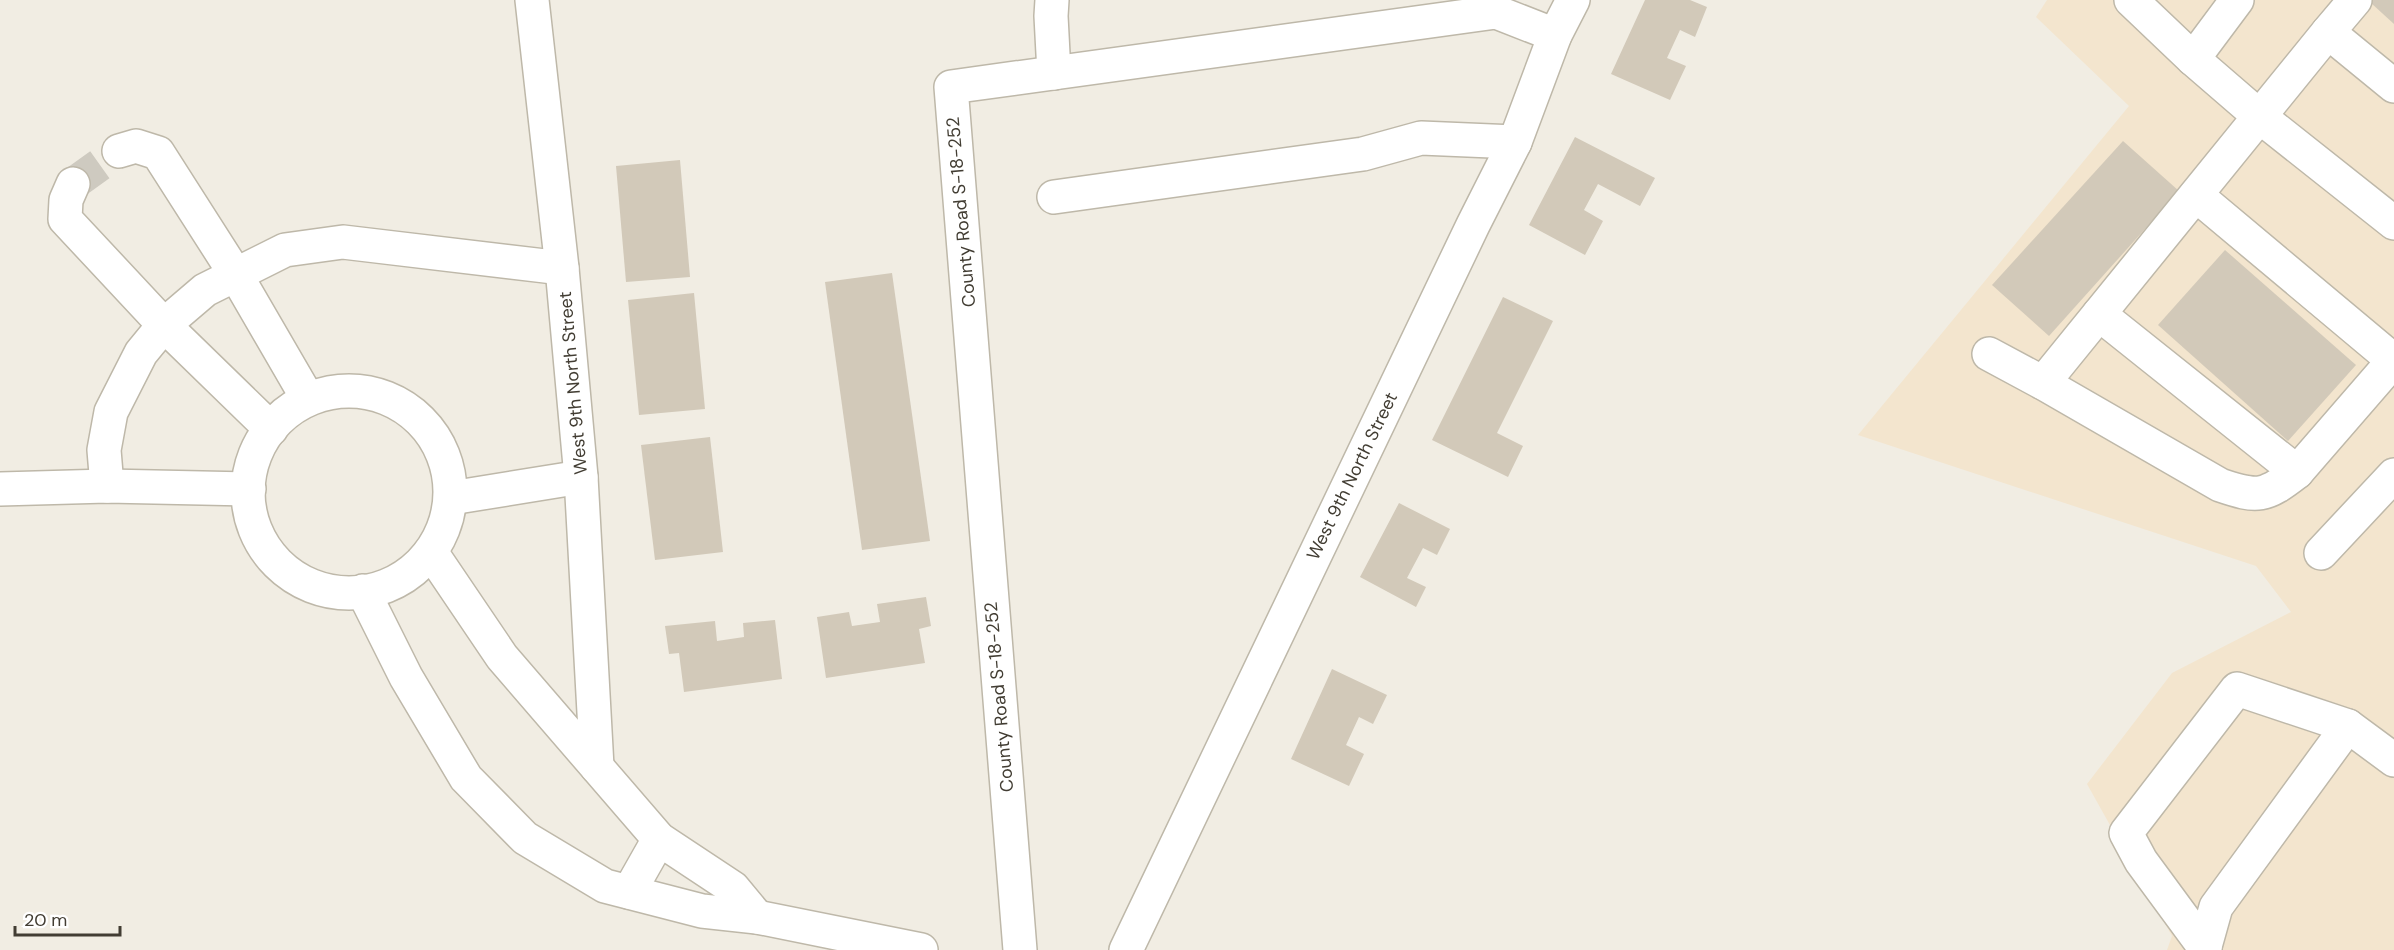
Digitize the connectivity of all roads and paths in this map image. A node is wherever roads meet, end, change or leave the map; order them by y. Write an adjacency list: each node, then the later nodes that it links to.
1 (532, 0): 19 (street, West 9th North Street)
2 (1052, 0): 10 (street)
3 (1574, 0): 8 (street, West 9th North Street)
4 (2131, 0): 9 (street)
5 (2237, 0): 9 (street)
6 (2355, 0): 7 (street)
7 (2328, 32): 11 (street); 12 (street)
8 (1555, 35): 10 (street, County Road S-18-252); 13 (street, West 9th North Street)
9 (2193, 58): 12 (street)
10 (1054, 73): 46 (street, County Road S-18-252)
11 (2394, 86)
12 (2259, 116): 16 (street); 18 (street)
13 (1515, 142): 17 (street); 47 (street, West 9th North Street)
14 (119, 151): 20 (street)
15 (73, 184): 22 (street)
16 (2196, 195): 21 (street); 24 (street)
17 (1054, 196)
18 (2394, 223)
19 (562, 268): 20 (street); 30 (street, West 9th North Street)
20 (236, 275): 22 (street); 26 (street)
21 (2099, 314): 25 (street); 28 (street)
22 (164, 325): 27 (street); 31 (street)
23 (1989, 354): 25 (street)
24 (2394, 360): 28 (street)
25 (2043, 383): 28 (street)
26 (308, 399): 27 (street); 34 (street)
27 (271, 429): 33 (street)
28 (2297, 472)
29 (2394, 475): 36 (street)
30 (581, 477): 34 (street); 40 (street, West 9th North Street)
31 (107, 486): 32 (street); 33 (street)
32 (0, 489)
33 (249, 489): 37 (street)
34 (451, 498): 35 (street)
35 (431, 552): 37 (street); 40 (street)
36 (2321, 552)
37 (363, 591): 42 (street)
38 (2348, 726): 39 (street); 44 (street); 44 (street)
39 (2394, 760)
40 (597, 767): 41 (street)
41 (658, 839): 42 (street); 43 (street)
42 (629, 892): 43 (street)
43 (757, 917): 45 (street)
44 (2204, 949)
45 (921, 950)
46 (1020, 950)
47 (1126, 950)

